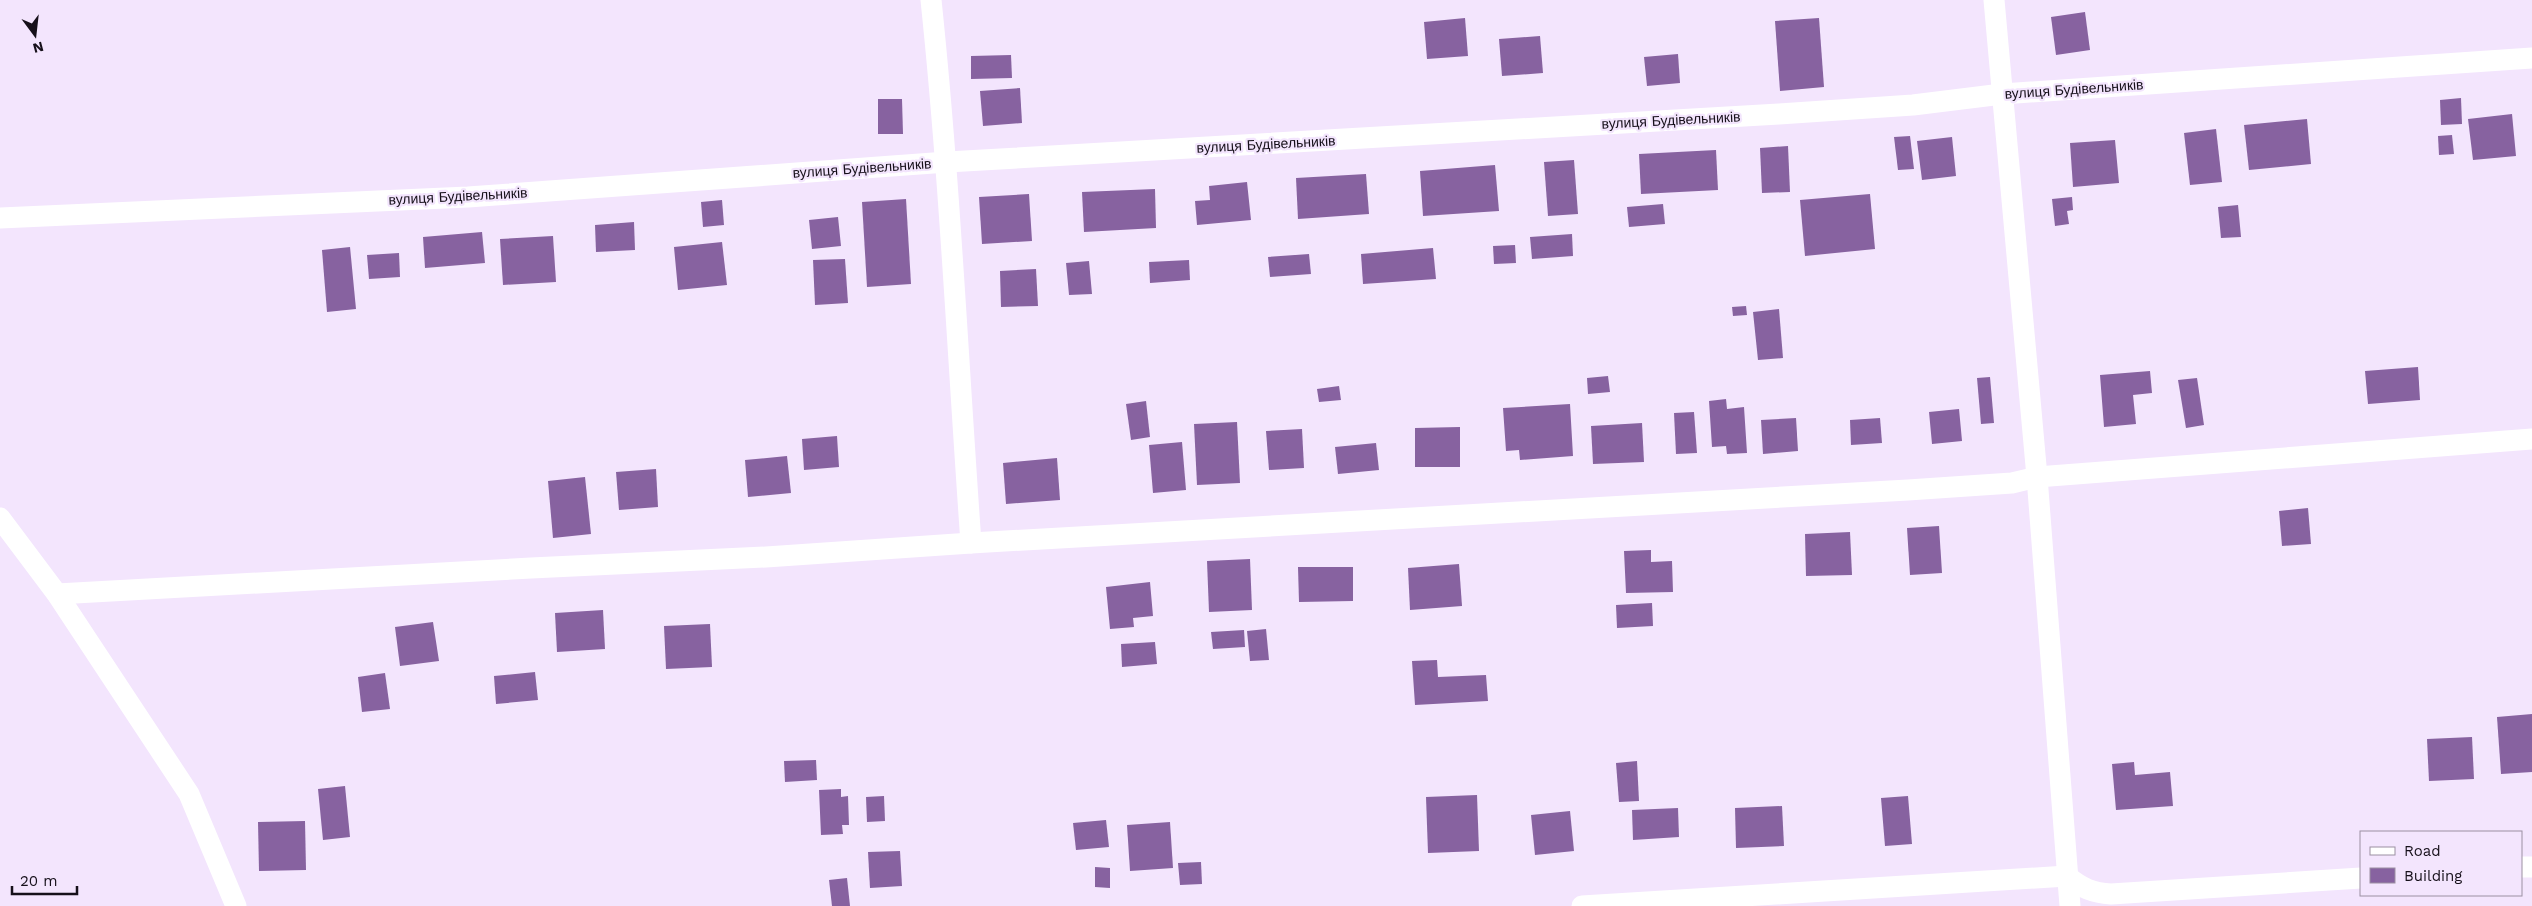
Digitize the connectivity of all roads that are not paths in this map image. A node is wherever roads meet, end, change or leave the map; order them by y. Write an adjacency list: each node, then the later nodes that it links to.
1 (931, 0): 5 (street)
2 (1994, 0): 4 (street)
3 (2532, 58): 4 (street, вулиця Будівельників)
4 (2002, 94): 5 (street, вулиця Будівельників); 8 (street)
5 (947, 162): 6 (street, вулиця Будівельників); 10 (street)
6 (0, 218)
7 (2532, 439): 8 (street)
8 (2037, 477): 10 (street); 12 (street)
9 (0, 518): 11 (street)
10 (970, 543): 11 (street)
11 (57, 594): 14 (street)
12 (2067, 876): 13 (street); 15 (street); 16 (street)
13 (2360, 878)
14 (236, 906)
15 (1582, 906)
16 (2070, 906)

